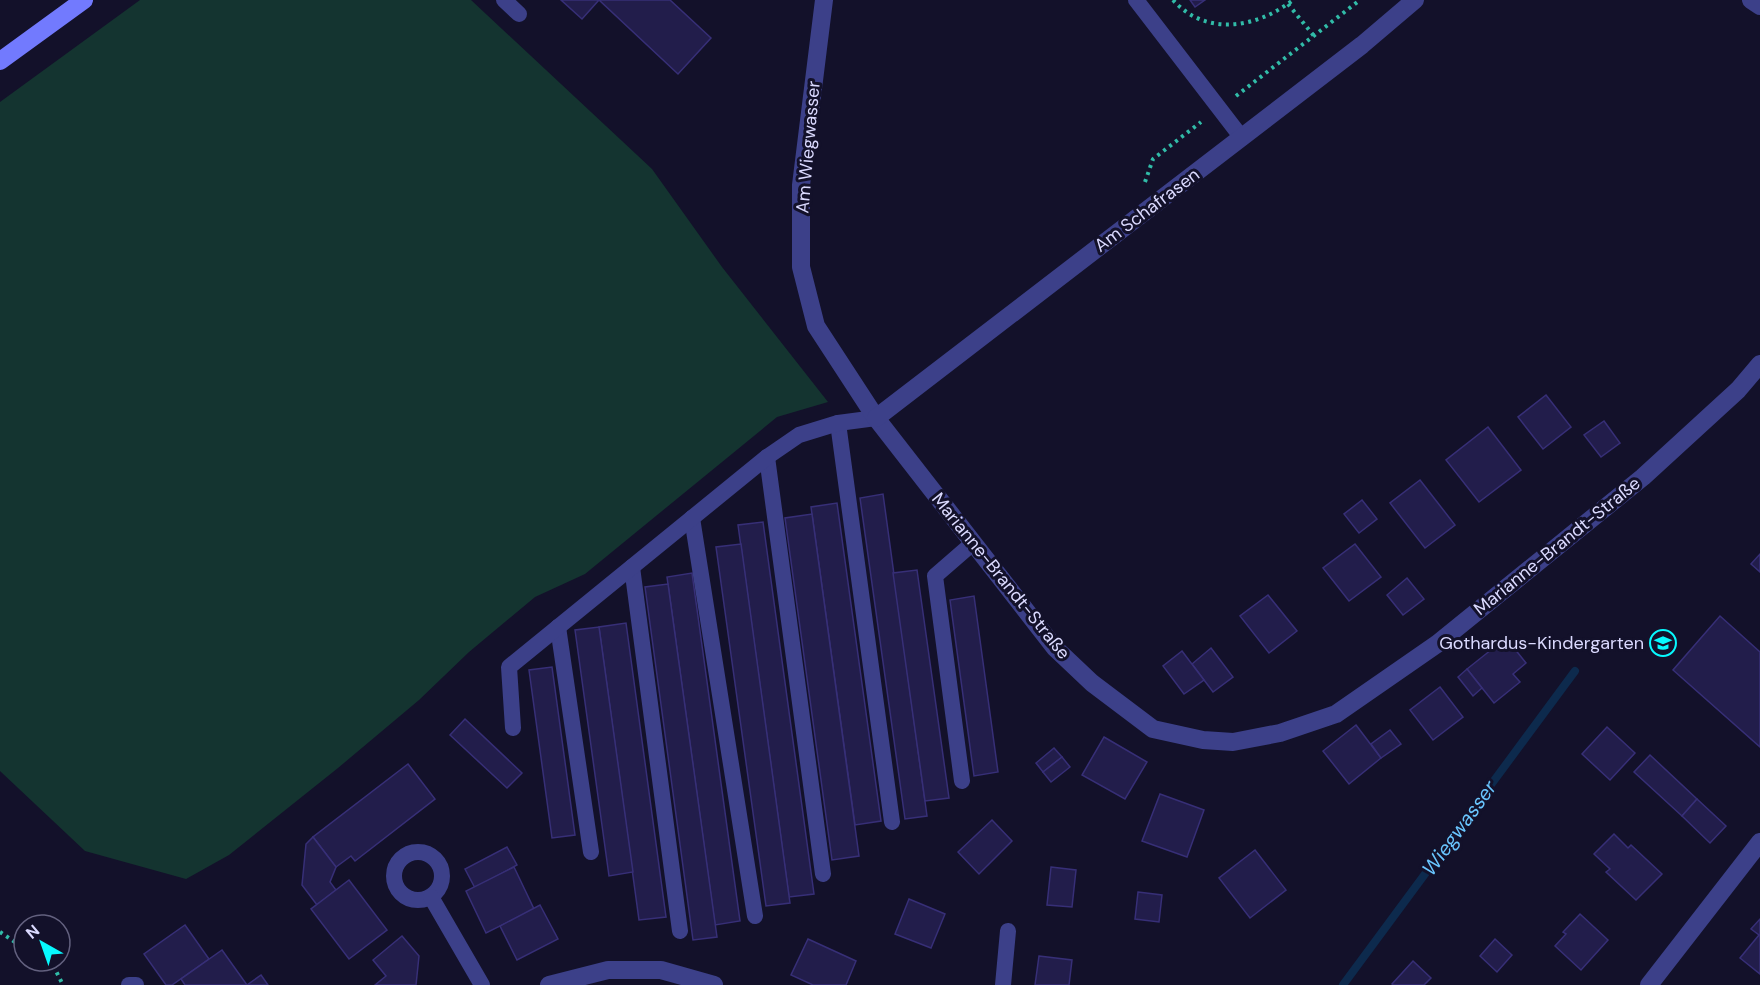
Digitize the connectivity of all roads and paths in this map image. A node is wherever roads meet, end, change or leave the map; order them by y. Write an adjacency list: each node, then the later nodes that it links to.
1 (84, 0): 13 (main road)
2 (504, 0): 11 (lane)
3 (824, 0): 16 (street, Am Wiegwasser)
4 (1136, 0): 14 (lane)
5 (1173, 0): 9 (path)
6 (1293, 0): 9 (path)
7 (1415, 0): 14 (street, Am Schafrasen)
8 (1751, 0): 10 (street)
9 (1288, 4): 12 (path)
10 (1760, 6)
11 (519, 14)
12 (1314, 36)
13 (0, 61)
14 (1242, 138): 16 (street, Am Schafrasen)
15 (1760, 364): 20 (street, Marianne-Brandt-Straße)
16 (876, 418): 17 (lane); 20 (street, Marianne-Brandt-Straße)
17 (838, 423): 18 (lane); 25 (lane)
18 (767, 458): 19 (lane); 28 (lane)
19 (692, 518): 21 (lane); 30 (lane)
20 (973, 543): 24 (lane)
21 (632, 567): 22 (lane); 31 (lane)
22 (558, 627): 23 (lane); 27 (lane)
23 (513, 728)
24 (962, 781)
25 (892, 822)
26 (1760, 842): 39 (street)
27 (591, 852)
28 (823, 874)
29 (431, 897): 35 (lane)
30 (755, 916)
31 (680, 930)
32 (1008, 931): 38 (lane)
33 (129, 985): 34 (lane)
34 (136, 985)
35 (482, 985)
36 (549, 985): 37 (street)
37 (714, 985)
38 (1003, 985)
39 (1649, 985)

